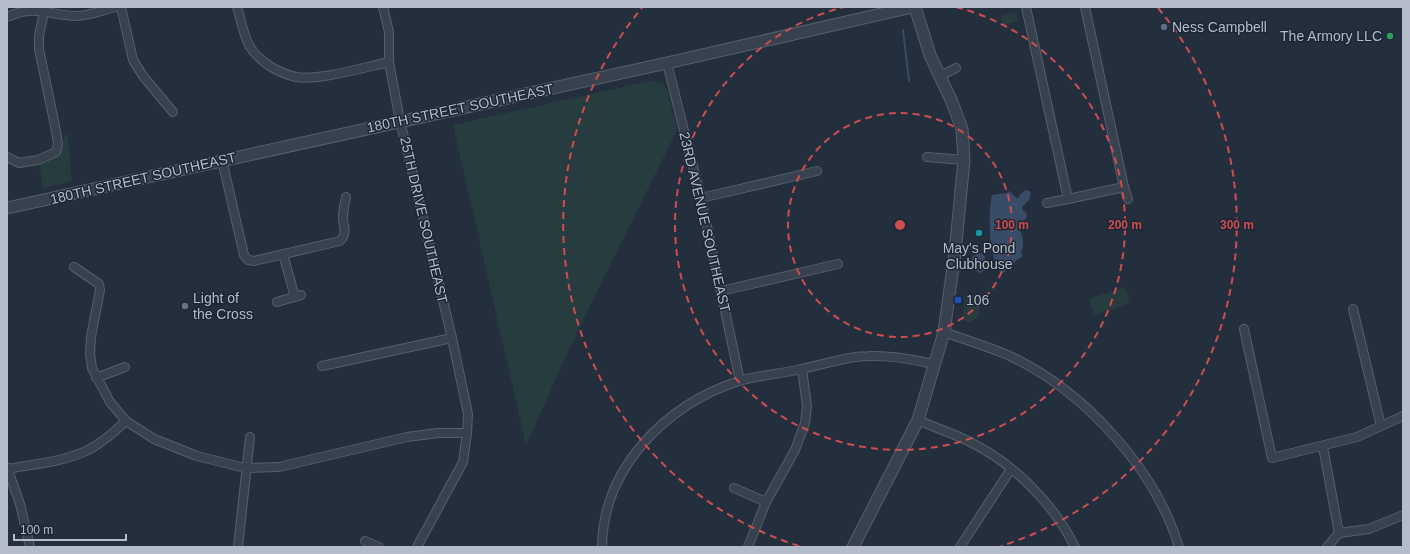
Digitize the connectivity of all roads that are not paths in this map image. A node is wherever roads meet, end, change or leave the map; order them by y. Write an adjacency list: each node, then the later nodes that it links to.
1 (116, 7): 8 (street)
2 (121, 7): 14 (street)
3 (238, 7): 10 (street)
4 (383, 7): 10 (street, 25TH DRIVE SOUTHEAST)
5 (914, 7): 11 (street, 180TH STREET SOUTHEAST); 13 (street)
6 (1026, 7): 24 (street)
7 (1085, 7): 21 (street)
8 (44, 9): 9 (street); 16 (street)
9 (7, 17)
10 (389, 62): 15 (street, 25TH DRIVE SOUTHEAST)
11 (668, 64): 15 (street, 180TH STREET SOUTHEAST); 23 (street, 23RD AVENUE SOUTHEAST)
12 (956, 68): 13 (street)
13 (940, 76): 19 (street)
14 (173, 112)
15 (400, 121): 18 (street, 180TH STREET SOUTHEAST); 36 (street, 25TH DRIVE SOUTHEAST)
16 (7, 157)
17 (927, 157): 19 (street)
18 (222, 160): 27 (street, 180TH STREET SOUTHEAST); 28 (street)
19 (964, 160): 35 (street)
20 (817, 172): 23 (street)
21 (1124, 187): 24 (street); 25 (street)
22 (346, 197): 28 (street)
23 (701, 198): 31 (street, 23RD AVENUE SOUTHEAST)
24 (1068, 199): 26 (street)
25 (1128, 199)
26 (1047, 203)
27 (7, 208)
28 (283, 254): 32 (street)
29 (838, 264): 31 (street)
30 (74, 268): 41 (street)
31 (721, 291): 42 (street, 23RD AVENUE SOUTHEAST)
32 (277, 302)
33 (1353, 309): 46 (street)
34 (1244, 329): 49 (street)
35 (944, 332): 37 (street); 67 (street)
36 (452, 338): 38 (street); 47 (street, 25TH DRIVE SOUTHEAST)
37 (935, 364): 40 (street); 44 (street)
38 (322, 366)
39 (126, 367): 41 (street)
40 (802, 369): 42 (street); 54 (street)
41 (96, 378): 45 (street)
42 (740, 381): 62 (street)
43 (1403, 416): 46 (street)
44 (918, 420): 52 (street); 64 (street)
45 (126, 421): 50 (street); 51 (street)
46 (1381, 426): 49 (street)
47 (467, 433): 51 (street); 61 (street, 25TH DRIVE SOUTHEAST)
48 (250, 437): 51 (street)
49 (1323, 447): 56 (street)
50 (7, 468): 58 (street)
51 (245, 468): 59 (street)
52 (1011, 469): 65 (street); 66 (street)
53 (734, 488): 54 (street)
54 (766, 502): 63 (street)
55 (1403, 515): 56 (street)
56 (1339, 533): 68 (street)
57 (366, 541): 60 (street)
58 (30, 547)
59 (238, 547)
60 (379, 547)
61 (417, 547)
62 (602, 547)
63 (748, 547)
64 (853, 547)
65 (960, 547)
66 (1075, 547)
67 (1179, 547)
68 (1328, 547)

